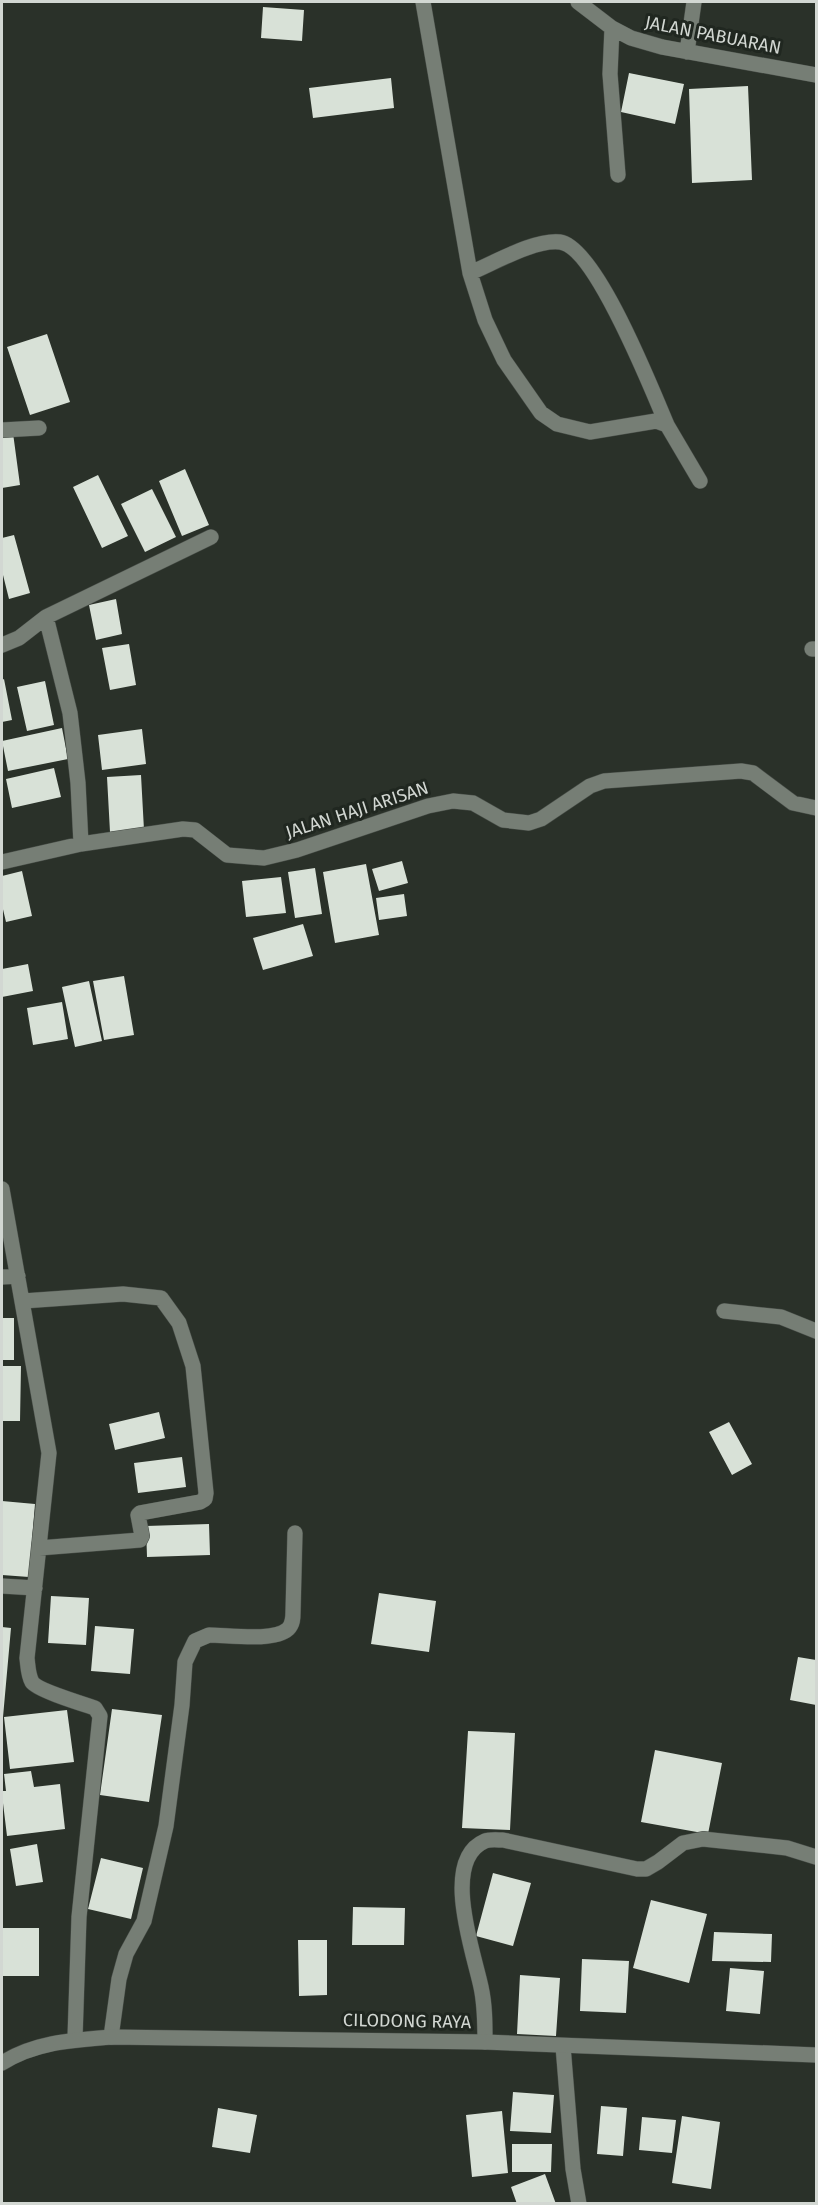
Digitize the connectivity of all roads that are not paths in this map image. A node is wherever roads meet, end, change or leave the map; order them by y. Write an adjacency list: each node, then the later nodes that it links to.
1 (423, 2): 8 (street)
2 (578, 2): 4 (street, JALAN PABUARAN)
3 (693, 2): 5 (street)
4 (612, 28): 5 (street, JALAN PABUARAN); 7 (street)
5 (687, 52): 6 (street, JALAN PABUARAN)
6 (816, 75)
7 (618, 175)
8 (470, 273): 9 (street); 9 (street)
9 (667, 425): 12 (street)
10 (39, 428): 11 (street)
11 (2, 430)
12 (700, 481)
13 (211, 537): 14 (street)
14 (46, 617): 15 (street); 17 (street)
15 (2, 645)
16 (816, 808): 17 (street, JALAN HAJI ARISAN)
17 (81, 844): 18 (street, JALAN HAJI ARISAN)
18 (2, 862)
19 (2, 1189): 20 (street)
20 (18, 1276): 21 (street); 22 (street)
21 (2, 1277)
22 (23, 1301): 26 (street); 26 (street)
23 (724, 1311): 24 (street)
24 (816, 1331)
25 (295, 1533): 30 (street)
26 (39, 1548): 28 (street)
27 (2, 1586): 28 (street)
28 (35, 1588): 31 (street)
29 (816, 1857): 32 (street)
30 (111, 2037): 31 (street, CILODONG RAYA); 32 (street, CILODONG RAYA)
31 (75, 2038): 35 (street, CILODONG RAYA)
32 (484, 2042): 33 (street, CILODONG RAYA)
33 (563, 2046): 34 (street, CILODONG RAYA); 36 (street)
34 (816, 2055)
35 (2, 2063)
36 (579, 2204)

